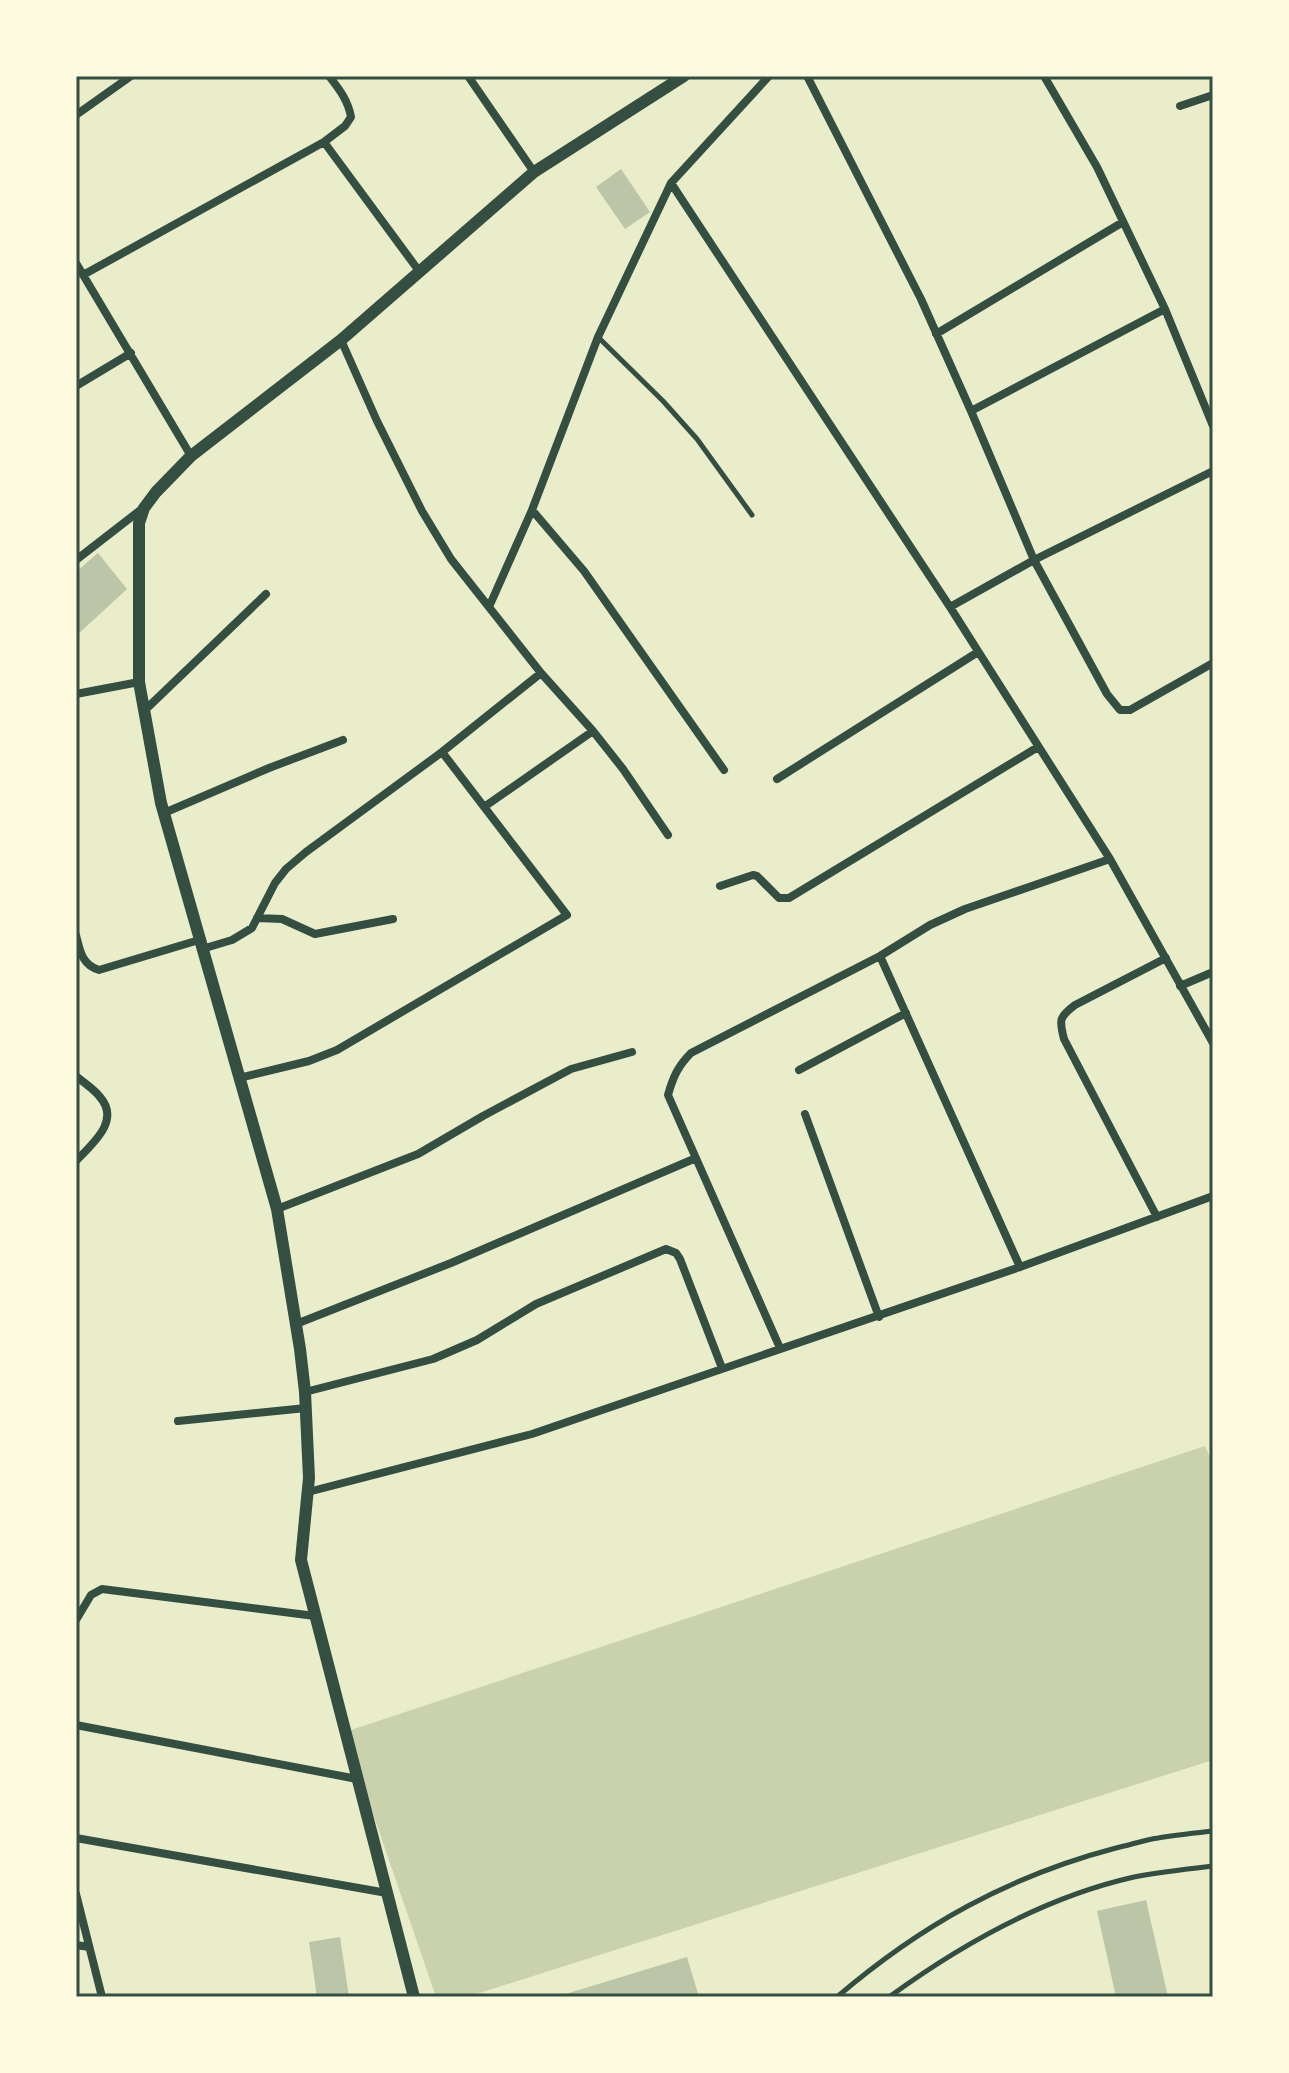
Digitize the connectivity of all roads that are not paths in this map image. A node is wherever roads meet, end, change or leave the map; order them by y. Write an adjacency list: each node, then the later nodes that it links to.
1 (131, 76): 10 (street)
2 (329, 76): 11 (street)
3 (684, 76): 12 (street)
4 (769, 76): 13 (street)
5 (807, 76): 19 (street)
6 (1044, 76): 14 (street)
7 (474, 78): 12 (street)
8 (1213, 95): 9 (street)
9 (1180, 106)
10 (76, 115)
11 (324, 142): 16 (street); 17 (street)
12 (534, 172): 16 (street)
13 (671, 183): 20 (street); 35 (street)
14 (1123, 222): 18 (street); 19 (street)
15 (76, 263): 17 (street)
16 (419, 271): 21 (street)
17 (83, 275): 22 (street)
18 (1165, 309): 24 (street); 25 (street)
19 (936, 334): 24 (street)
20 (598, 337): 29 (street); 30 (lane)
21 (341, 340): 26 (street); 34 (street)
22 (131, 353): 23 (street); 26 (street)
23 (76, 386)
24 (971, 411): 32 (street)
25 (1213, 426)
26 (191, 456): 28 (street)
27 (1213, 471): 32 (street)
28 (144, 508): 31 (street); 39 (street)
29 (532, 510): 34 (street); 46 (street)
30 (752, 515)
31 (76, 560)
32 (1034, 560): 35 (street); 37 (street)
33 (266, 594): 41 (street)
34 (489, 607): 38 (street)
35 (950, 607): 36 (street)
36 (978, 652): 44 (street); 47 (street)
37 (1213, 663)
38 (541, 673): 42 (street); 45 (street)
39 (139, 682): 40 (street); 41 (street)
40 (76, 694)
41 (144, 711): 49 (street)
42 (593, 731): 48 (street); 50 (street)
43 (343, 740): 49 (street)
44 (1038, 747): 51 (street); 52 (street)
45 (442, 752): 48 (street); 53 (street)
46 (724, 770)
47 (777, 779)
48 (484, 807): 66 (street)
49 (164, 813): 56 (street)
50 (668, 835)
51 (1110, 859): 57 (street); 58 (street)
52 (720, 886)
53 (257, 918): 54 (street); 56 (street)
54 (393, 919)
55 (76, 935): 56 (street)
56 (200, 945): 66 (street)
57 (880, 956): 61 (street); 68 (street)
58 (1166, 958): 60 (street); 72 (street)
59 (1213, 972): 60 (street)
60 (1180, 986): 62 (street)
61 (906, 1013): 64 (street); 73 (street)
62 (1213, 1043)
63 (632, 1052): 71 (street)
64 (799, 1070)
65 (76, 1076): 69 (street)
66 (239, 1078): 71 (street)
67 (805, 1114): 74 (street)
68 (696, 1158): 75 (street); 76 (street)
69 (76, 1161)
70 (1213, 1196): 72 (street)
71 (277, 1209): 75 (street)
72 (1157, 1217): 73 (street)
73 (1020, 1267): 74 (street)
74 (879, 1317): 76 (street)
75 (296, 1324): 78 (street)
76 (780, 1348): 77 (street)
77 (722, 1368): 78 (street); 81 (street)
78 (305, 1392): 79 (street)
79 (306, 1408): 80 (street); 81 (street)
80 (178, 1421)
81 (308, 1492): 82 (street)
82 (315, 1616): 83 (street); 85 (street)
83 (76, 1620)
84 (76, 1725): 85 (street)
85 (357, 1779): 89 (street)
86 (1213, 1831): 95 (lane)
87 (76, 1838): 89 (street)
88 (1213, 1866): 96 (lane)
89 (387, 1893): 94 (street)
90 (76, 1894): 92 (street)
91 (76, 1945): 92 (street)
92 (89, 1947): 93 (street)
93 (102, 1997)
94 (414, 1997)
95 (837, 1997)
96 (889, 1997)

